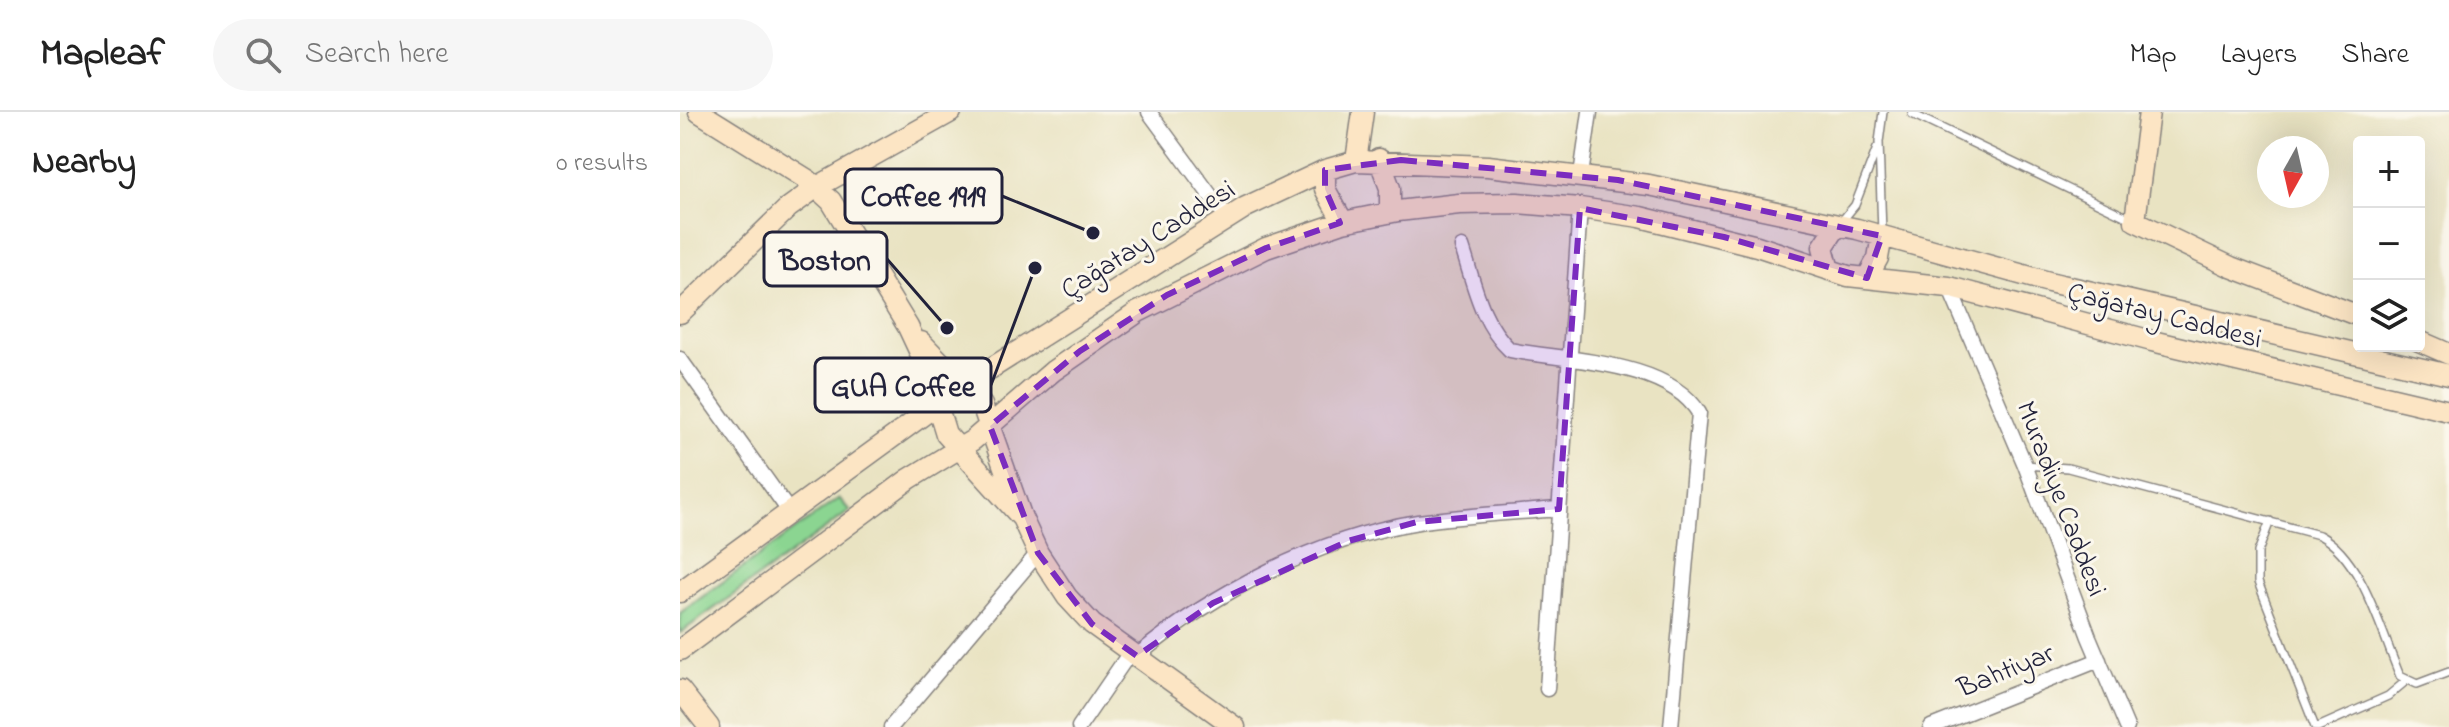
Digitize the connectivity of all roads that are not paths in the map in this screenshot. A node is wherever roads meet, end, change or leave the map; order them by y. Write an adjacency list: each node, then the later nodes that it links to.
1 (699, 112): 14 (main road)
2 (951, 112): 14 (main road)
3 (1149, 112): 17 (street)
4 (1363, 112): 11 (main road)
5 (1590, 112): 13 (street)
6 (1883, 112): 9 (lane)
7 (2149, 112): 18 (main road)
8 (1912, 114): 18 (lane)
9 (1879, 142): 20 (lane); 21 (lane)
10 (1379, 159): 11 (main road, Çağatay Caddesi); 13 (main road, Çağatay Caddesi); 16 (main road)
11 (1356, 161): 12 (main road, Çağatay Caddesi)
12 (1325, 170): 17 (main road, Çağatay Caddesi); 19 (main road)
13 (1581, 175): 20 (main road, Çağatay Caddesi)
14 (817, 187): 26 (main road); 28 (main road)
15 (1580, 208): 16 (main road, Çağatay Caddesi); 23 (main road, Çağatay Caddesi); 32 (street)
16 (1390, 212): 19 (main road, Çağatay Caddesi)
17 (1227, 218): 34 (main road, Çağatay Caddesi)
18 (2135, 221): 27 (main road)
19 (1343, 222): 37 (main road, Çağatay Caddesi)
20 (1837, 226): 21 (main road, Çağatay Caddesi); 23 (main road)
21 (1882, 236): 24 (main road); 33 (main road, Çağatay Caddesi)
22 (1462, 247): 32 (street)
23 (1829, 270): 24 (main road, Çağatay Caddesi)
24 (1867, 278): 25 (main road, Çağatay Caddesi)
25 (1949, 287): 36 (main road, Çağatay Caddesi); 39 (street, Muradiye Caddesi)
26 (680, 313)
27 (2353, 314)
28 (908, 327): 34 (main road); 35 (main road)
29 (2425, 344): 30 (main road)
30 (2449, 354)
31 (680, 359): 41 (street)
32 (1570, 360): 40 (street); 57 (street)
33 (2449, 375)
34 (963, 386): 35 (main road, Çağatay Caddesi); 37 (main road)
35 (936, 405): 38 (main road); 41 (main road, Çağatay Caddesi)
36 (2449, 411)
37 (990, 426): 38 (main road, Çağatay Caddesi); 42 (main road)
38 (958, 448): 42 (main road); 46 (main road, Çağatay Caddesi)
39 (2025, 465): 43 (lane); 48 (street, Muradiye Caddesi)
40 (1559, 509): 47 (street); 51 (street)
41 (789, 511): 45 (main road, Çağatay Caddesi)
42 (1022, 518): 44 (main road)
43 (2270, 521): 50 (lane); 60 (lane)
44 (1038, 553): 47 (main road); 54 (street)
45 (680, 592)
46 (680, 650)
47 (1134, 654): 55 (street); 56 (main road)
48 (2099, 660): 58 (street, Bahtiyar); 59 (street, Muradiye Caddesi)
49 (2449, 672): 50 (lane)
50 (2406, 681): 60 (lane)
51 (1547, 689)
52 (680, 690): 53 (main road)
53 (709, 727)
54 (891, 727)
55 (1079, 727)
56 (1235, 727)
57 (1671, 727)
58 (1931, 727)
59 (2127, 727)
60 (2316, 727)

